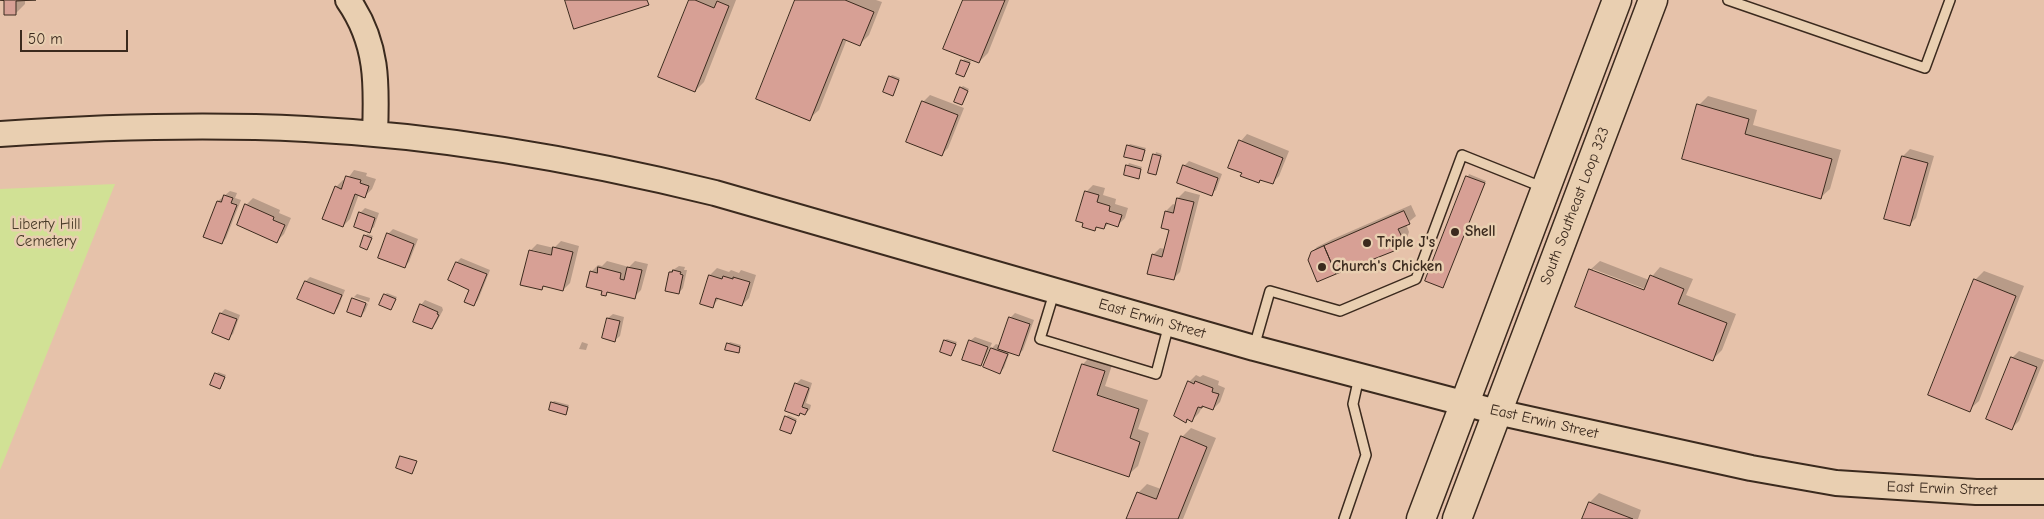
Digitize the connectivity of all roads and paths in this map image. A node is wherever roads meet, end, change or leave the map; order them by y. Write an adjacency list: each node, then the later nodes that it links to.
1 (348, 0): 7 (main road)
2 (1616, 0): 8 (highway)
3 (1653, 0): 14 (highway, South Southeast Loop 323)
4 (1728, 0): 5 (lane)
5 (1950, 0)
6 (0, 134): 7 (main road, East Erwin Street)
7 (375, 134): 9 (main road, East Erwin Street)
8 (1545, 188): 11 (lane); 13 (highway)
9 (1054, 290): 10 (main road, East Erwin Street); 10 (lane)
10 (1169, 324): 11 (main road, East Erwin Street)
11 (1254, 348): 12 (main road, East Erwin Street)
12 (1359, 377): 13 (main road, East Erwin Street); 16 (lane)
13 (1464, 404): 14 (main road, East Erwin Street); 17 (highway)
14 (1497, 412): 15 (main road, East Erwin Street); 18 (highway, South Southeast Loop 323)
15 (2044, 492)
16 (1344, 519)
17 (1421, 519)
18 (1457, 519)

